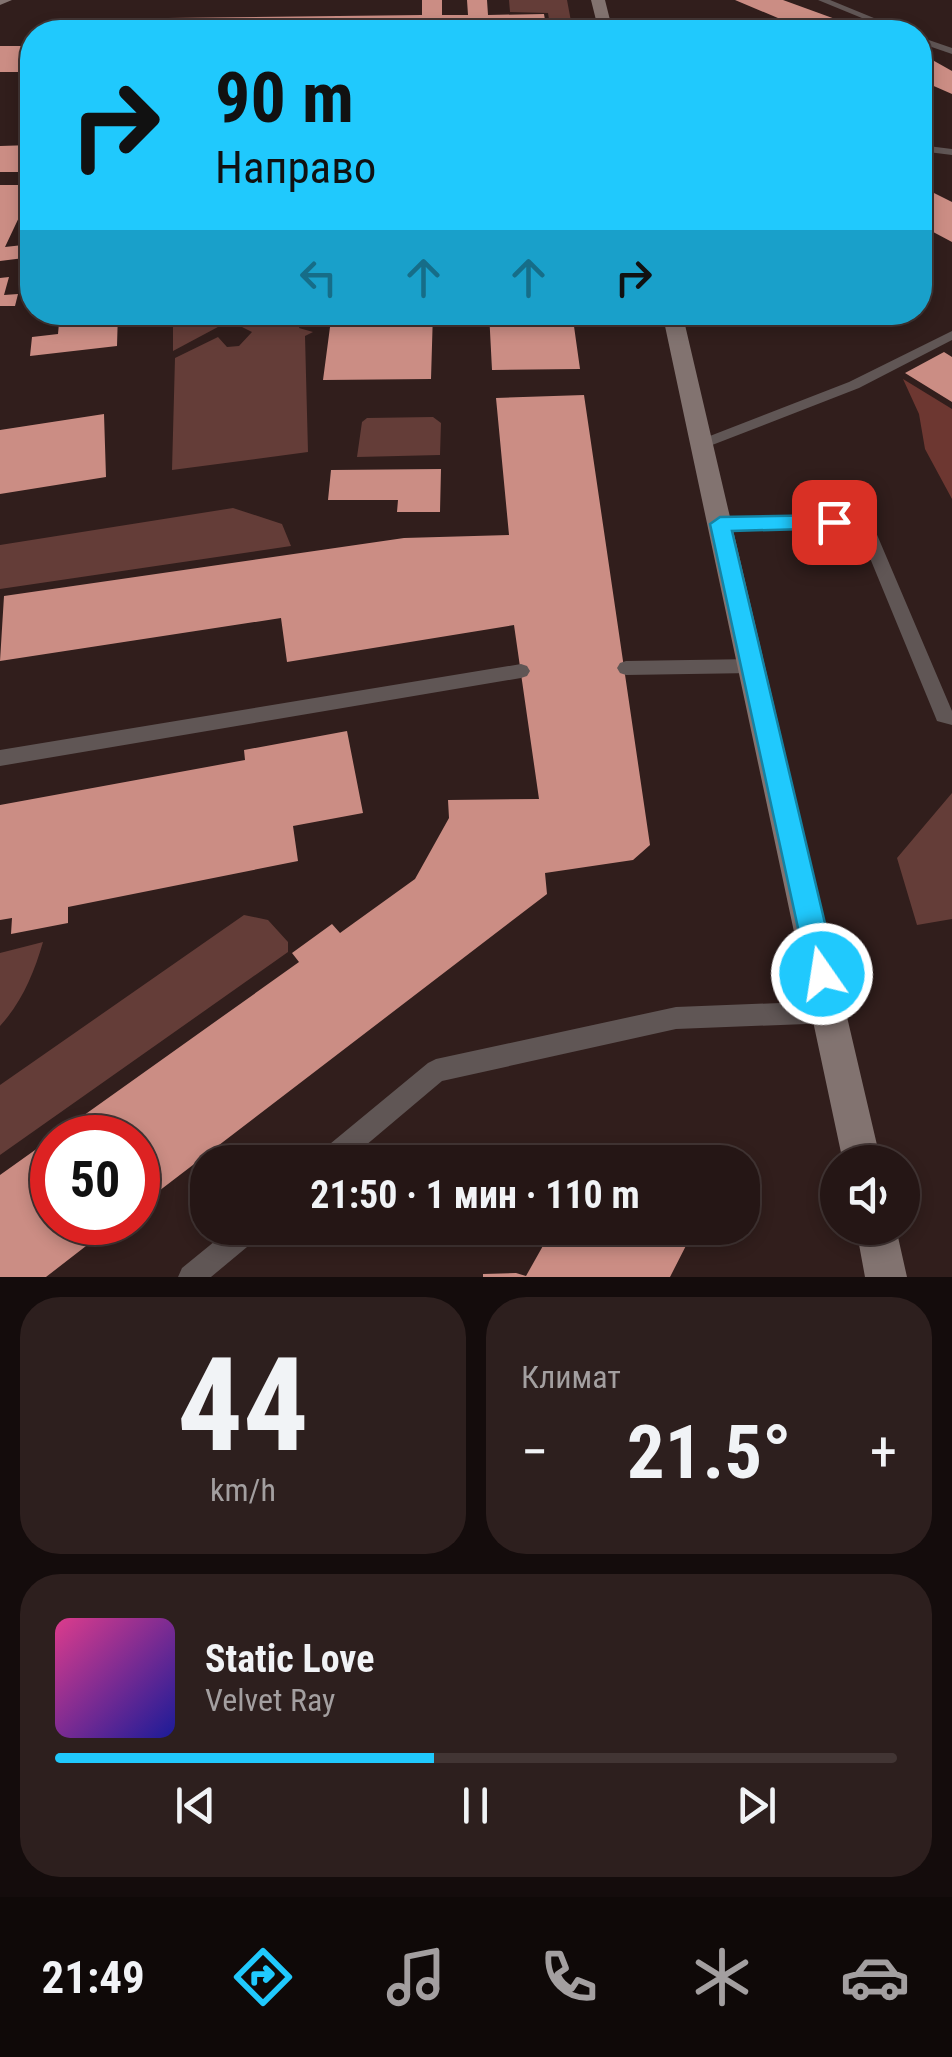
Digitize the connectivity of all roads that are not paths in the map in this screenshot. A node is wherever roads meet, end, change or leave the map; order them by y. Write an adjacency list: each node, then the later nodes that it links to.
1 (822, 0): 2 (lane)
2 (873, 20)
3 (675, 325): 5 (main road)
4 (952, 335): 5 (lane)
5 (702, 444): 6 (main road)
6 (720, 524): 7 (main road); 10 (lane)
7 (753, 666): 8 (lane); 12 (main road)
8 (626, 668)
9 (521, 671): 11 (lane)
10 (952, 718)
11 (0, 758)
12 (831, 1012): 13 (lane); 14 (main road)
13 (348, 1145)
14 (858, 1145)
15 (230, 1245): 17 (lane)
16 (879, 1245): 18 (main road)
17 (192, 1277)
18 (886, 1277)

